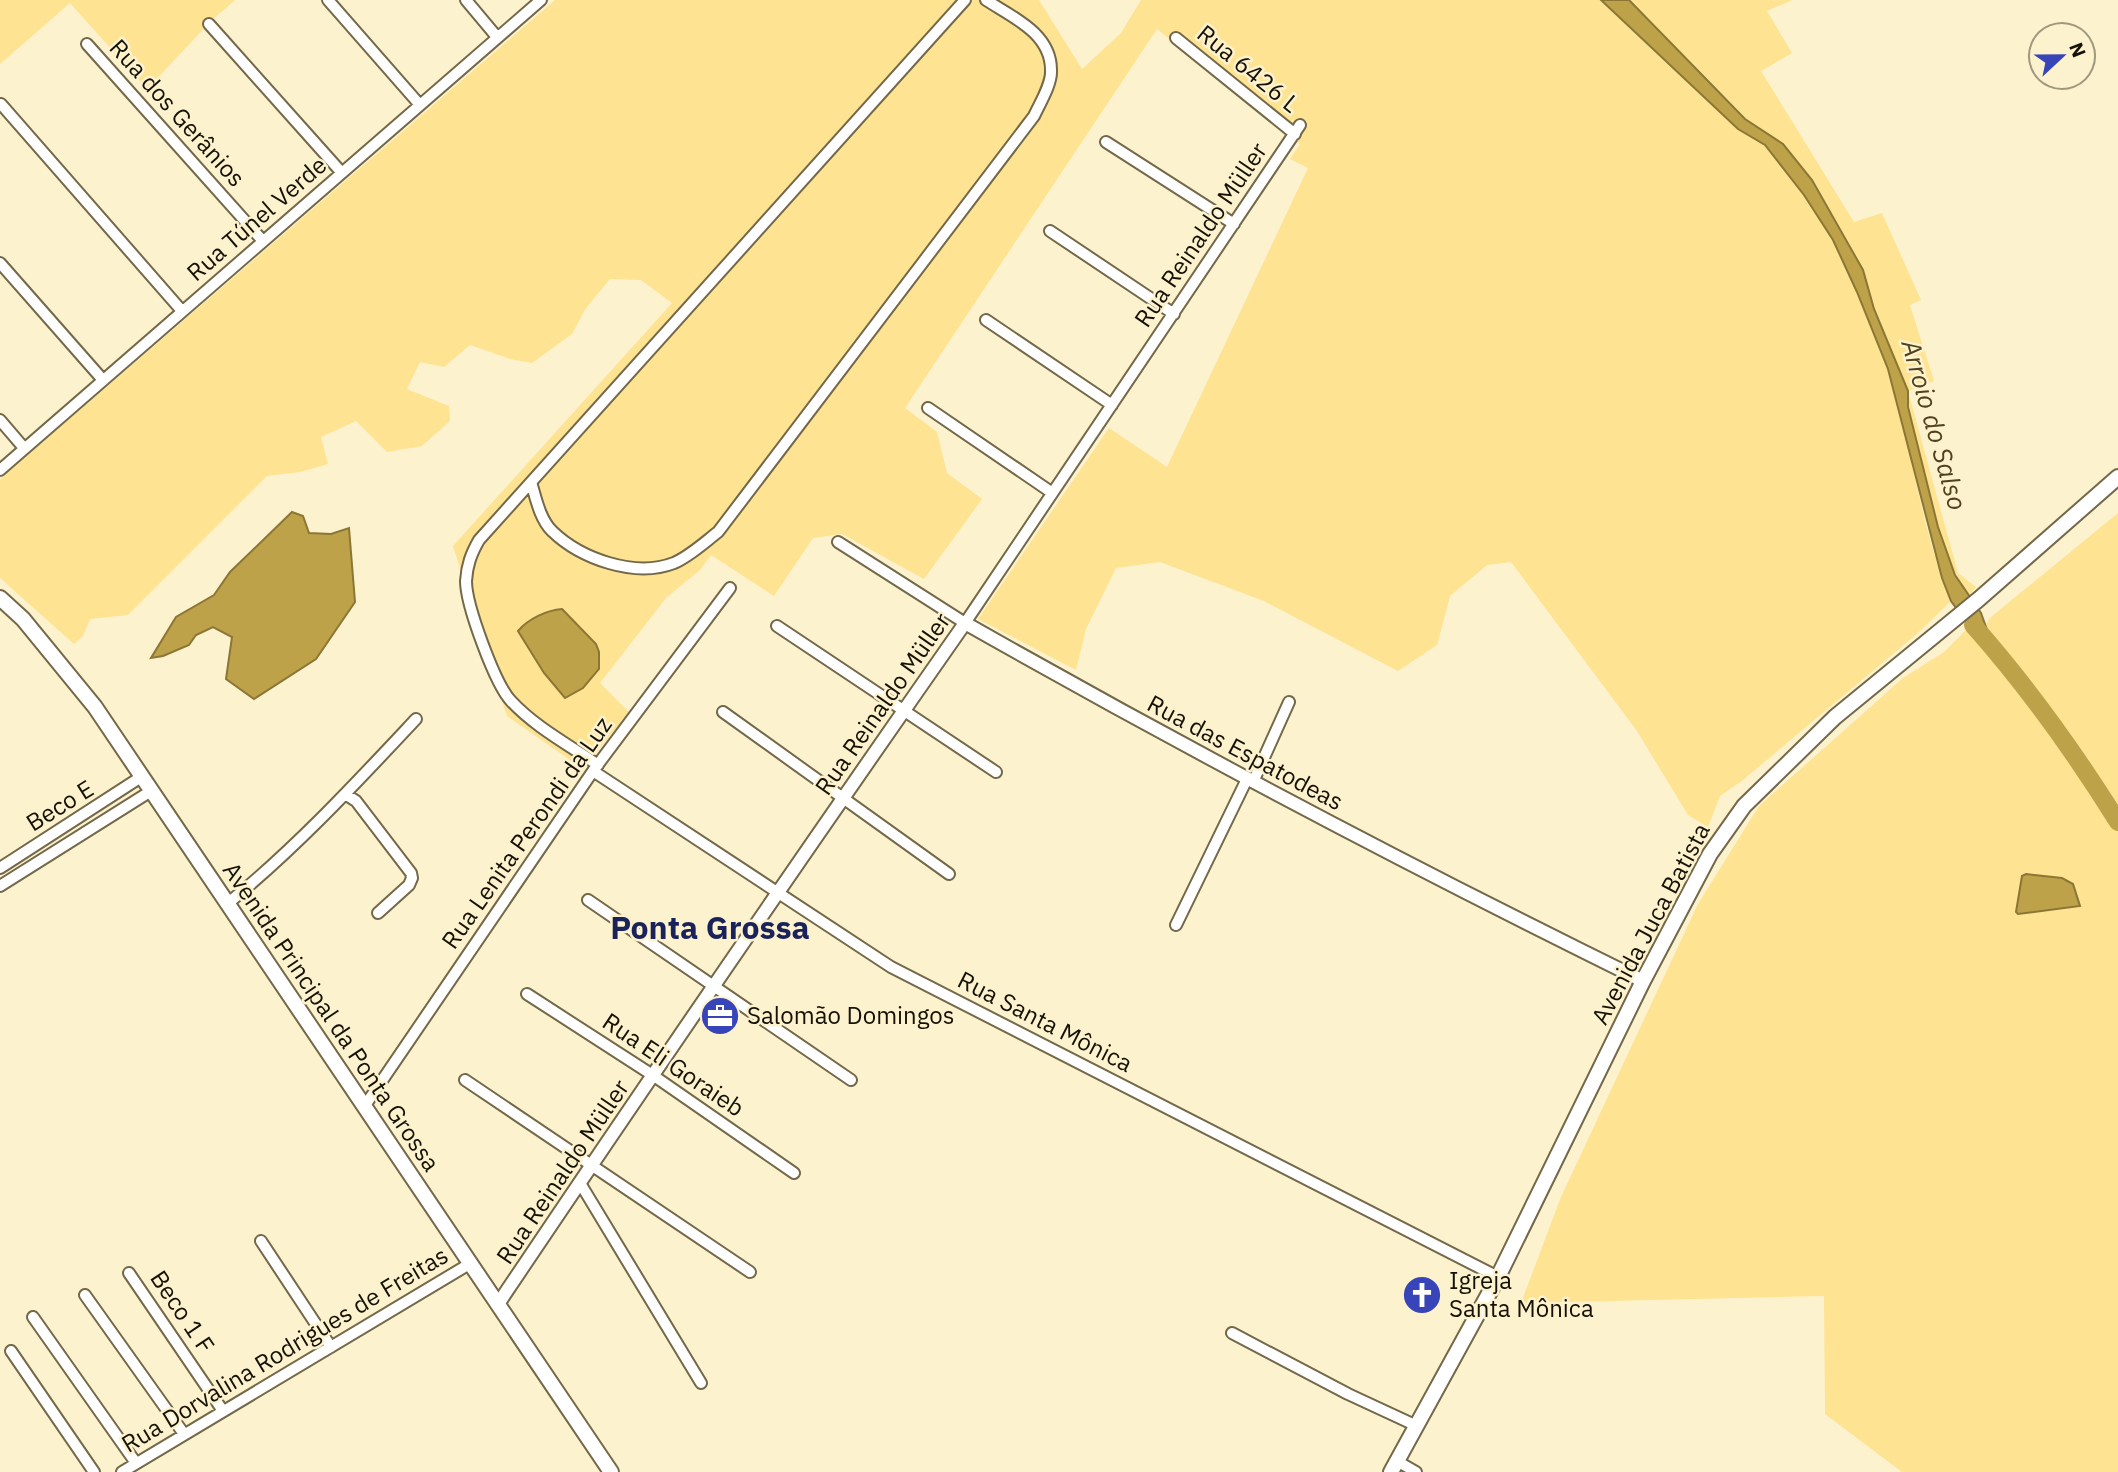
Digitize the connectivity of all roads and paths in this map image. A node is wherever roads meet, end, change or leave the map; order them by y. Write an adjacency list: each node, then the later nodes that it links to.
1 (328, 0): 11 (street)
2 (466, 0): 7 (street)
3 (541, 0): 7 (street, Rua Túnel Verde)
4 (965, 0): 29 (street, Rua Santa Mônica)
5 (986, 0): 29 (street)
6 (209, 24): 14 (street)
7 (497, 37): 11 (street, Rua Túnel Verde)
8 (1176, 38): 12 (street, Rua 6426 L)
9 (88, 44): 17 (street, Rua dos Gerânios)
10 (1, 104): 19 (street)
11 (420, 105): 14 (street, Rua Túnel Verde)
12 (1297, 130): 15 (street, Rua Reinaldo Müller)
13 (1106, 142): 15 (street)
14 (342, 173): 17 (street, Rua Túnel Verde)
15 (1234, 224): 20 (street, Rua Reinaldo Müller)
16 (1050, 231): 20 (street)
17 (263, 241): 19 (street, Rua Túnel Verde)
18 (0, 262): 22 (street)
19 (182, 311): 22 (street, Rua Túnel Verde)
20 (1174, 314): 23 (street, Rua Reinaldo Müller)
21 (986, 320): 23 (street)
22 (103, 380): 26 (street, Rua Túnel Verde)
23 (1112, 405): 30 (street, Rua Reinaldo Müller)
24 (928, 408): 30 (street)
25 (0, 420): 26 (street)
26 (24, 449): 27 (street, Rua Túnel Verde)
27 (0, 470)
28 (2118, 477): 55 (main road, Avenida Juca Batista)
29 (531, 482): 40 (street, Rua Santa Mônica)
30 (1051, 492): 34 (street, Rua Reinaldo Müller)
31 (838, 542): 34 (street, Rua das Espatodeas)
32 (730, 588): 40 (street, Rua Lenita Perondi da Luz)
33 (0, 598): 42 (main road, Avenida Principal da Ponta Grossa)
34 (965, 623): 37 (street, Rua Reinaldo Müller); 43 (street, Rua das Espatodeas)
35 (777, 626): 37 (street)
36 (1289, 702): 43 (street)
37 (904, 710): 41 (street); 46 (street, Rua Reinaldo Müller)
38 (723, 712): 46 (street)
39 (416, 719): 45 (street)
40 (595, 768): 50 (street, Rua Santa Mônica); 61 (street, Rua Lenita Perondi da Luz)
41 (996, 772)
42 (141, 777): 44 (main road, Avenida Principal da Ponta Grossa); 47 (street, Beco E)
43 (1250, 780): 54 (street); 55 (street, Rua das Espatodeas)
44 (151, 791): 49 (street); 52 (main road, Avenida Principal da Ponta Grossa)
45 (345, 794): 52 (street); 53 (street)
46 (842, 798): 48 (street); 50 (street, Rua Reinaldo Müller)
47 (0, 868)
48 (948, 874)
49 (0, 886)
50 (776, 891): 56 (street, Rua Reinaldo Müller); 69 (street, Rua Santa Mônica)
51 (588, 900): 56 (street)
52 (227, 904): 61 (main road, Avenida Principal da Ponta Grossa)
53 (378, 914)
54 (1176, 925)
55 (1643, 981): 69 (main road, Avenida Juca Batista)
56 (713, 987): 58 (street, Rua Reinaldo Müller); 60 (street)
57 (527, 994): 58 (street, Rua Eli Goraieb)
58 (654, 1076): 62 (street, Rua Reinaldo Müller); 63 (street, Rua Eli Goraieb)
59 (464, 1080): 62 (street)
60 (851, 1080)
61 (364, 1107): 66 (main road, Avenida Principal da Ponta Grossa)
62 (592, 1166): 64 (street, Rua Reinaldo Müller); 67 (street)
63 (794, 1173)
64 (580, 1183): 71 (street, Rua Reinaldo Müller); 76 (street)
65 (261, 1241): 74 (street)
66 (471, 1264): 71 (main road, Avenida Principal da Ponta Grossa); 74 (street, Rua Dorvalina Rodrigues de Freitas)
67 (750, 1272)
68 (129, 1273): 77 (street, Beco 1 F)
69 (1498, 1277): 78 (main road, Avenida Juca Batista)
70 (85, 1296): 79 (street)
71 (498, 1304): 84 (main road, Avenida Principal da Ponta Grossa)
72 (33, 1317): 80 (street)
73 (1232, 1333): 78 (street)
74 (331, 1347): 77 (street, Rua Dorvalina Rodrigues de Freitas)
75 (11, 1351): 82 (street)
76 (701, 1383)
77 (223, 1410): 79 (street, Rua Dorvalina Rodrigues de Freitas)
78 (1417, 1426): 81 (main road, Avenida Juca Batista)
79 (184, 1434): 80 (street, Rua Dorvalina Rodrigues de Freitas)
80 (136, 1463): 83 (street, Rua Dorvalina Rodrigues de Freitas)
81 (1394, 1466): 85 (street)
82 (94, 1472)
83 (122, 1472)
84 (611, 1472)
85 (1416, 1472)

